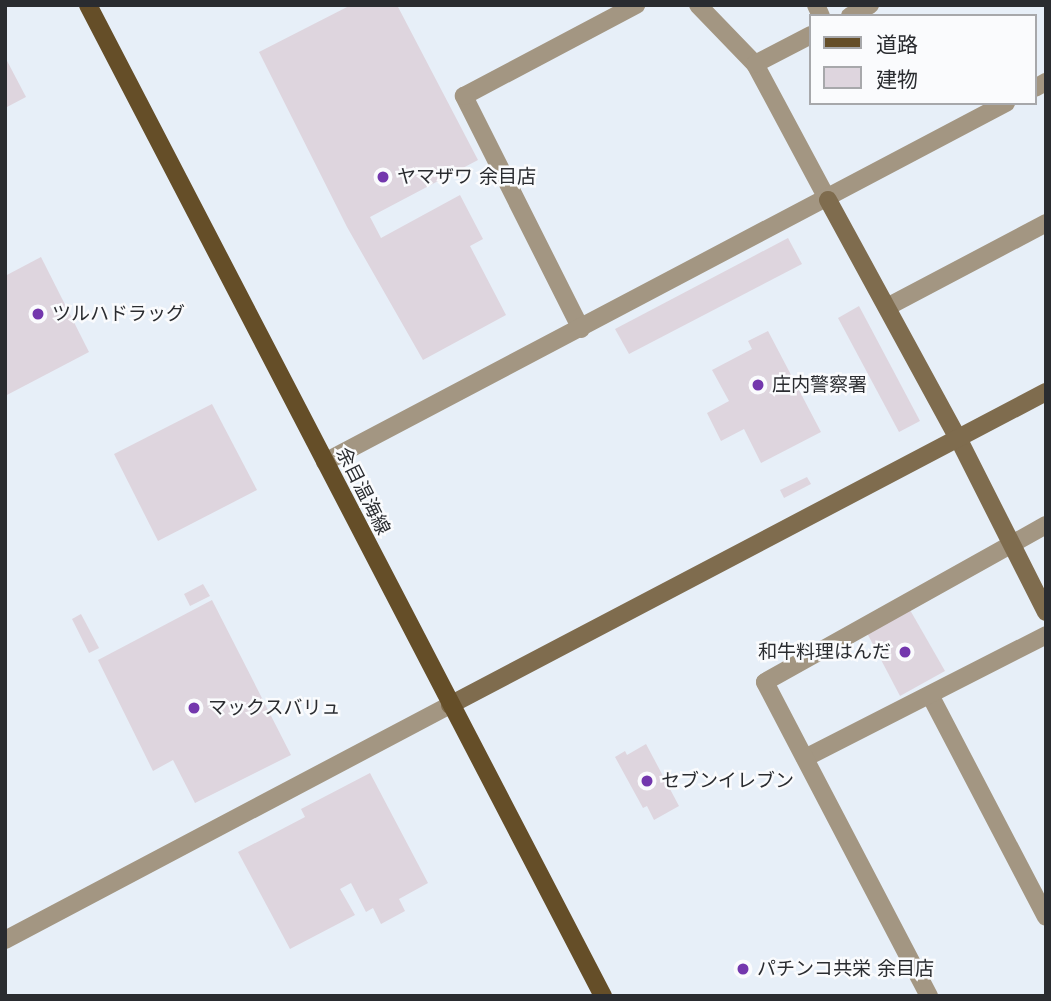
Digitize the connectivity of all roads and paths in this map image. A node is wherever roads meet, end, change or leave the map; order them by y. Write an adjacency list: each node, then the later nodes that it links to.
1 (88, 5): 15 (main road, 余目温海線)
2 (636, 5): 12 (street)
3 (698, 5): 7 (street)
4 (870, 5): 5 (street)
5 (854, 14)
6 (810, 36): 7 (street)
7 (755, 64): 9 (street)
8 (1002, 105): 9 (street)
9 (828, 200): 11 (street); 12 (street)
10 (1046, 223): 11 (street)
11 (887, 307): 14 (street)
12 (581, 329): 15 (street)
13 (1046, 392): 14 (street)
14 (958, 438): 17 (street); 21 (street)
15 (325, 462): 21 (main road, 余目温海線)
16 (1046, 525): 17 (street)
17 (1010, 543): 18 (street); 22 (street)
18 (1046, 612)
19 (1046, 635): 20 (street)
20 (930, 695): 22 (street); 23 (street)
21 (450, 705): 24 (street); 25 (main road, 余目温海線)
22 (805, 758): 26 (street)
23 (1046, 917)
24 (5, 940)
25 (603, 996)
26 (929, 996)

